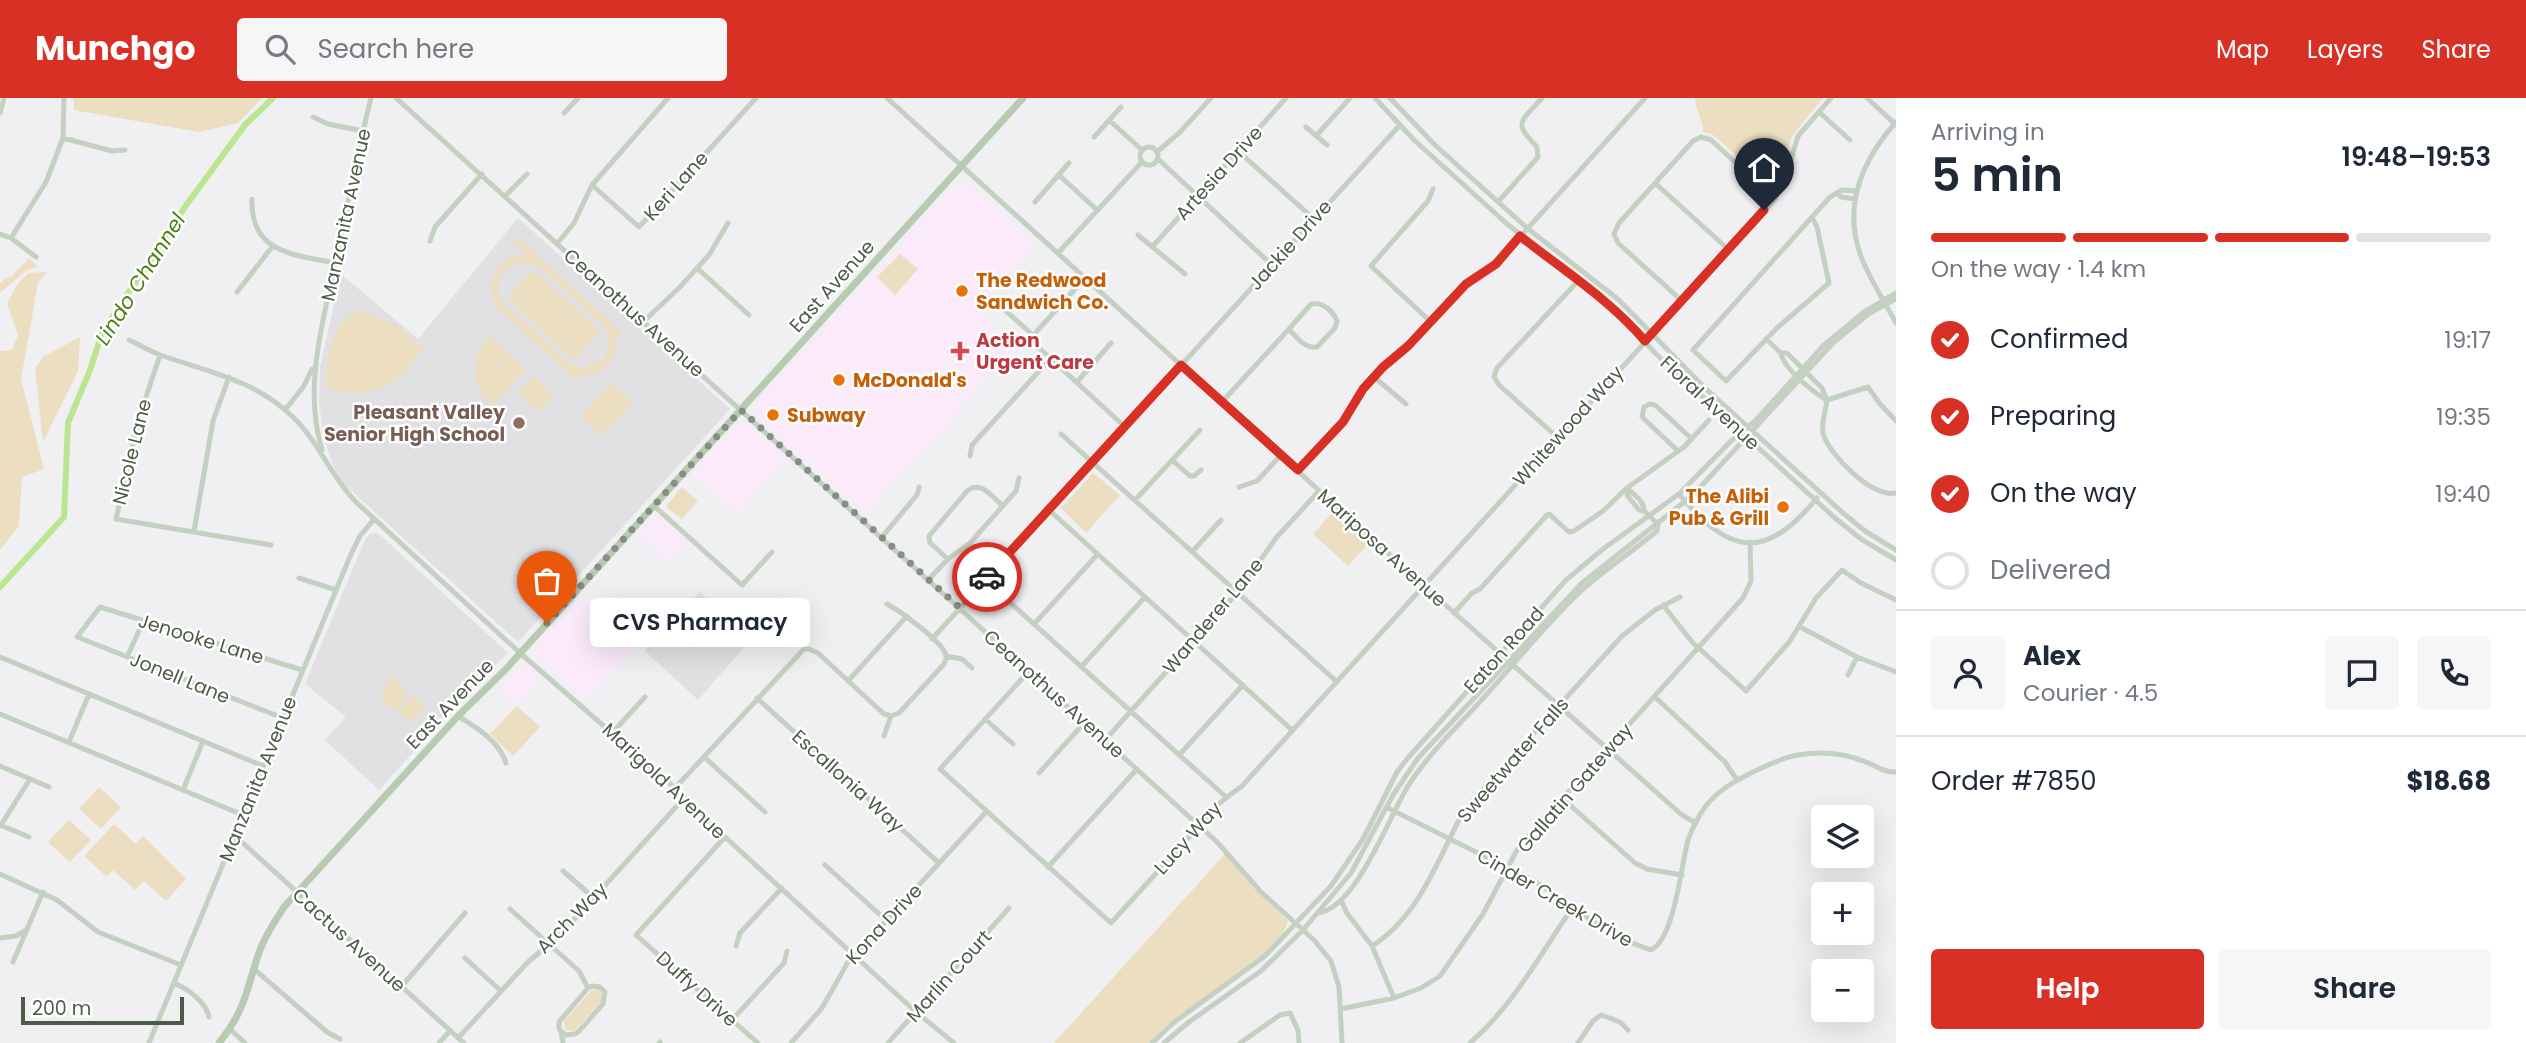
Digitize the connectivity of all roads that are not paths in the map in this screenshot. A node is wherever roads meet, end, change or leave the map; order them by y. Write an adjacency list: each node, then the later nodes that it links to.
1 (4, 98): 23 (street)
2 (64, 98): 33 (street)
3 (372, 98): 30 (street, Manzanita Avenue)
4 (396, 98): 20 (street, Ceanothus Avenue)
5 (410, 98): 20 (street)
6 (578, 98): 24 (street)
7 (668, 98): 48 (street)
8 (756, 98): 48 (street, Keri Lane)
9 (887, 98): 43 (street, Mariposa Avenue)
10 (1023, 98): 43 (main road, East Avenue)
11 (1211, 98): 39 (street)
12 (1286, 98): 38 (street, Artesia Drive)
13 (1350, 98): 31 (street)
14 (1375, 98): 28 (street, Floral Avenue)
15 (1390, 98): 58 (street, Floral Avenue)
16 (1542, 98): 58 (street)
17 (1645, 98): 63 (street)
18 (1831, 98): 22 (street, Whitewood Way)
19 (1867, 98): 27 (street)
20 (404, 104): 44 (street, Ceanothus Avenue)
21 (1121, 107): 26 (street)
22 (1819, 112): 34 (street); 54 (street, Whitewood Way)
23 (0, 113)
24 (564, 113)
25 (313, 117): 30 (street)
26 (1109, 120): 32 (street); 37 (street)
27 (1896, 123): 50 (street)
28 (1400, 125): 61 (street, Jackie Drive); 66 (street, Floral Avenue)
29 (1306, 127): 31 (street)
30 (363, 131): 75 (street, Manzanita Avenue)
31 (1316, 136): 35 (street)
32 (1094, 137)
33 (63, 138): 36 (street); 67 (street)
34 (1850, 140)
35 (1327, 145)
36 (125, 150)
37 (1142, 150): 39 (street); 41 (street)
38 (1238, 150): 53 (street, Artesia Drive); 61 (street)
39 (1157, 152): 40 (street)
40 (1158, 159): 41 (street); 53 (street)
41 (1142, 162): 59 (street)
42 (1069, 163): 46 (street)
43 (962, 166): 73 (street, Mariposa Avenue); 112 (main road, East Avenue)
44 (482, 174): 52 (street, Ceanothus Avenue); 68 (street)
45 (527, 174): 52 (street)
46 (1059, 175): 57 (street); 59 (street)
47 (1655, 183): 54 (street); 72 (street); 84 (street)
48 (592, 185): 69 (street)
49 (1433, 189): 89 (street)
50 (1856, 191): 51 (street); 56 (street)
51 (1837, 193): 56 (street); 60 (street)
52 (505, 196): 69 (street, Ceanothus Avenue)
53 (1197, 198): 71 (street, Artesia Drive); 76 (street)
54 (1774, 198): 72 (street, Whitewood Way)
55 (252, 199): 70 (street)
56 (1855, 199): 85 (street)
57 (1035, 202)
58 (1497, 202): 63 (street, Floral Avenue)
59 (1097, 210): 73 (street)
60 (1812, 217): 94 (street); 94 (street)
61 (1314, 219): 76 (street, Jackie Drive)
62 (728, 223): 77 (street)
63 (1527, 228): 66 (street); 92 (street, Floral Avenue)
64 (0, 234): 67 (street)
65 (1138, 235): 71 (street)
66 (1520, 236): 80 (street, Floral Avenue); 89 (street)
67 (11, 238): 74 (street)
68 (430, 241)
69 (558, 243): 88 (street, Ceanothus Avenue)
70 (272, 247): 75 (street); 81 (street)
71 (1152, 247): 78 (street)
72 (1728, 249): 84 (street, Whitewood Way)
73 (1058, 253): 79 (street, Mariposa Avenue)
74 (36, 257)
75 (336, 263): 101 (street, Manzanita Avenue)
76 (1272, 265): 102 (street, Jackie Drive)
77 (697, 268): 87 (street); 88 (street)
78 (1185, 274)
79 (1085, 278): 93 (street); 102 (street, Mariposa Avenue)
80 (1579, 280): 96 (street, Floral Avenue); 120 (street)
81 (236, 292)
82 (1896, 293): 85 (street, Eaton Road)
83 (1896, 299): 85 (street)
84 (1681, 300): 92 (street, Whitewood Way)
85 (1885, 302): 90 (street); 103 (street, Eaton Road)
86 (998, 304): 93 (street)
87 (749, 316)
88 (643, 322): 112 (street, Ceanothus Avenue)
89 (1431, 322): 105 (street)
90 (1896, 323)
91 (1289, 329): 91 (street); 109 (street)
92 (1652, 334): 96 (street, Whitewood Way); 117 (street, Floral Avenue)
93 (1034, 336): 100 (street)
94 (1766, 339): 98 (street)
95 (129, 340): 99 (street)
96 (1645, 341): 119 (street, Floral Avenue); 120 (street, Whitewood Way)
97 (1111, 343): 107 (street)
98 (1781, 353): 103 (street); 106 (street)
99 (160, 355): 104 (street); 148 (street, Nicole Lane)
100 (1050, 359): 107 (street); 124 (street)
101 (316, 360): 111 (street); 125 (street, Manzanita Avenue)
102 (1181, 365): 109 (street, Mariposa Avenue); 115 (street, Jackie Drive)
103 (1804, 370): 106 (street, Eaton Road); 108 (street)
104 (229, 377): 111 (street); 148 (street)
105 (1374, 377): 110 (street); 129 (street)
106 (1799, 377): 108 (street); 117 (street, Eaton Road)
107 (1077, 382): 115 (street)
108 (1827, 400): 114 (street); 136 (street)
109 (1222, 402): 123 (street, Mariposa Avenue)
110 (1406, 404)
111 (285, 410): 125 (street)
112 (741, 410): 141 (main road, East Avenue); 149 (street, Ceanothus Avenue)
113 (1709, 420): 121 (street)
114 (1896, 421)
115 (1124, 426): 127 (street, Jackie Drive)
116 (1200, 430): 126 (street)
117 (1751, 430): 119 (street, Eaton Road); 135 (street, Floral Avenue)
118 (1061, 434): 127 (street)
119 (1745, 435): 137 (street, Eaton Road); 139 (street, Floral Avenue); 140 (street, Eaton Road)
120 (1557, 437): 161 (street, Whitewood Way)
121 (1692, 439): 122 (street); 122 (street)
122 (1678, 451): 133 (street)
123 (1281, 455): 129 (street, Mariposa Avenue); 132 (street)
124 (970, 456)
125 (324, 457): 145 (street, Marigold Avenue)
126 (1172, 460): 128 (street); 138 (street)
127 (1092, 461): 138 (street); 143 (street, Jackie Drive)
128 (1201, 470)
129 (1298, 470): 134 (street, Mariposa Avenue)
130 (1019, 478): 142 (street)
131 (919, 487): 149 (street)
132 (1240, 487)
133 (1628, 489): 144 (street); 170 (street)
134 (1320, 491): 161 (street, Mariposa Avenue); 163 (street, Wanderer Lane)
135 (1821, 493): 139 (street); 152 (street, Floral Avenue)
136 (1896, 493)
137 (1679, 494): 140 (street); 144 (street, Eaton Road)
138 (1135, 500): 154 (street)
139 (1816, 500): 150 (street); 157 (street, Floral Avenue)
140 (1685, 502): 147 (street, Eaton Road); 150 (street)
141 (654, 506): 153 (street); 179 (main road, East Avenue)
142 (1003, 506): 156 (street); 156 (street)
143 (1049, 510): 155 (street); 159 (street, Jackie Drive)
144 (1646, 513): 147 (street); 180 (street, Eaton Road)
145 (374, 519): 162 (street, Manzanita Avenue); 179 (street, Marigold Avenue)
146 (1220, 520): 154 (street)
147 (1658, 524): 185 (street, Eaton Road); 186 (street, Eaton Road)
148 (194, 531): 151 (street, Nicole Lane)
149 (882, 537): 160 (street, Ceanothus Avenue)
150 (1750, 542): 178 (street, Gallatin Gateway)
151 (271, 545)
152 (1896, 550)
153 (772, 552)
154 (1192, 552): 163 (street)
155 (1097, 555): 164 (street); 173 (street)
156 (947, 559): 160 (street)
157 (1896, 560)
158 (299, 578): 162 (street)
159 (985, 579): 169 (street, Jackie Drive); 173 (street)
160 (928, 580): 169 (street, Ceanothus Avenue)
161 (1423, 585): 170 (street, Mariposa Avenue); 194 (street, Lucy Way)
162 (336, 590): 189 (street, Manzanita Avenue)
163 (1237, 593): 177 (street, Wanderer Lane); 194 (street)
164 (1145, 597): 177 (street); 187 (street)
165 (1680, 597): 168 (street, Sweetwater Falls)
166 (1896, 600): 174 (street)
167 (887, 604): 171 (street)
168 (1663, 605): 178 (street); 200 (street, Sweetwater Falls)
169 (960, 608): 176 (street, Jackie Drive); 190 (street, Ceanothus Avenue)
170 (1454, 613): 180 (street, Mariposa Avenue)
171 (906, 616): 176 (street); 193 (street)
172 (143, 622): 175 (street, Jenooke Lane); 183 (street); 189 (street, Jenooke Lane)
173 (1034, 624): 187 (street)
174 (1800, 626): 178 (street); 184 (street)
175 (77, 637): 183 (street, Jonell Lane)
176 (932, 639): 181 (street)
177 (1194, 641): 195 (street); 201 (street, Wanderer Lane)
178 (1699, 649): 198 (street, Gallatin Gateway)
179 (520, 653): 203 (main road, East Avenue); 209 (street, Marigold Avenue)
180 (1500, 654): 185 (street, Mariposa Avenue); 232 (street, Eaton Road)
181 (946, 656): 188 (street); 204 (street)
182 (0, 657): 196 (street)
183 (127, 657): 205 (street, Jonell Lane)
184 (1857, 657): 191 (street); 192 (street)
185 (1508, 660): 186 (street, Mariposa Avenue); 233 (street, Eaton Road)
186 (1514, 665): 200 (street, Mariposa Avenue); 235 (street, Eaton Road)
187 (1081, 667): 201 (street)
188 (972, 668)
189 (302, 670): 205 (street, Manzanita Avenue)
190 (1029, 671): 206 (street); 207 (street, Ceanothus Avenue)
191 (1896, 672)
192 (1848, 675)
193 (848, 681): 199 (street); 204 (street)
194 (1336, 681): 208 (street, Lucy Way)
195 (1242, 685): 208 (street); 216 (street)
196 (89, 694): 212 (street); 213 (street)
197 (645, 697): 209 (street)
198 (1655, 697): 215 (street, Gallatin Gateway); 225 (street)
199 (757, 698): 217 (street); 245 (street, Escallonia Way)
200 (1560, 705): 215 (street, Mariposa Avenue); 244 (street, Sweetwater Falls)
201 (1131, 711): 211 (street, Wanderer Lane); 216 (street)
202 (0, 714): 213 (street)
203 (458, 716): 218 (street); 254 (main road, East Avenue)
204 (891, 716): 210 (street)
205 (282, 719): 220 (street, Manzanita Avenue)
206 (985, 719): 214 (street); 234 (street, Lucy Way)
207 (1085, 722): 211 (street, Ceanothus Avenue); 222 (street)
208 (1292, 730): 230 (street, Lucy Way)
209 (613, 732): 227 (street, Marigold Avenue)
210 (884, 736)
211 (1105, 740): 221 (street, Ceanothus Avenue)
212 (203, 741): 220 (street); 228 (street)
213 (69, 742): 228 (street)
214 (1013, 744)
215 (1608, 749): 231 (street, Gallatin Gateway); 238 (street, Mariposa Avenue)
216 (1180, 754): 230 (street)
217 (704, 757): 227 (street); 236 (street)
218 (506, 763)
219 (0, 766): 224 (street)
220 (263, 766): 237 (street, Manzanita Avenue)
221 (1137, 769): 240 (street, Ceanothus Avenue); 247 (street)
222 (1039, 773)
223 (1895, 773): 225 (street)
224 (30, 779): 226 (street); 239 (street)
225 (1737, 780): 238 (street)
226 (49, 787)
227 (674, 788): 229 (street, Marigold Avenue)
228 (183, 790): 237 (street)
229 (685, 797): 243 (street, Marigold Avenue); 255 (street, Arch Way)
230 (1226, 797): 240 (street, Lucy Way)
231 (1562, 798): 248 (street, Gallatin Gateway); 251 (street)
232 (1380, 805): 233 (street, Cinder Creek Drive); 263 (street, Eaton Road)
233 (1387, 808): 235 (street, Cinder Creek Drive); 261 (street, Eaton Road)
234 (987, 811): 245 (street, Kona Drive); 247 (street, Lucy Way)
235 (1395, 811): 244 (street, Cinder Creek Drive); 256 (street, Eaton Road)
236 (765, 812)
237 (243, 815): 241 (street, Manzanita Avenue)
238 (1696, 823): 251 (street)
239 (1, 825): 242 (street)
240 (1199, 826): 247 (street, Lucy Way); 263 (street, Ceanothus Avenue)
241 (234, 836): 254 (street, Cactus Avenue); 274 (street, Manzanita Avenue)
242 (29, 837)
243 (725, 837): 252 (street, Marigold Avenue); 284 (street, Duffy Drive)
244 (1449, 838): 248 (street, Cinder Creek Drive); 269 (street, Sweetwater Falls)
245 (939, 863): 262 (street, Kona Drive)
246 (825, 865): 262 (street)
247 (1048, 867)
248 (1508, 868): 257 (street, Cinder Creek Drive); 280 (street, Gallatin Gateway)
249 (563, 871): 255 (street)
250 (0, 874): 253 (street)
251 (1682, 876): 257 (street, Cinder Creek Drive)
252 (782, 888): 268 (street); 271 (street, Marigold Avenue)
253 (43, 892): 264 (street); 274 (street)
254 (297, 893): 275 (main road, East Avenue); 277 (street, Cactus Avenue)
255 (594, 898): 267 (street, Arch Way)
256 (1341, 900): 261 (street, Eaton Road); 269 (street)
257 (1573, 906): 308 (street)
258 (1009, 908): 282 (street, Marlin Court)
259 (510, 909): 267 (street)
260 (465, 913): 277 (street)
261 (1318, 913): 265 (street, Eaton Road)
262 (887, 921): 271 (street, Kona Drive)
263 (1296, 924): 265 (street, Ceanothus Avenue); 303 (street, Eaton Road)
264 (27, 930): 266 (street); 273 (street)
265 (1303, 930): 281 (street, Ceanothus Avenue); 304 (street, Eaton Road)
266 (0, 938)
267 (550, 945): 278 (street); 279 (street, Arch Way)
268 (736, 946)
269 (1372, 946): 280 (street)
270 (787, 951): 284 (street)
271 (854, 955): 282 (street, Marigold Avenue); 300 (street, Kona Drive)
272 (465, 958): 279 (street)
273 (13, 962)
274 (181, 965): 276 (street, Manzanita Avenue)
275 (254, 969): 285 (main road, East Avenue); 291 (street)
276 (174, 982): 283 (street); 293 (street, Manzanita Avenue)
277 (401, 987): 287 (street, Cactus Avenue)
278 (588, 988): 288 (street); 289 (street)
279 (501, 991): 290 (street, Arch Way)
280 (1394, 998): 281 (street, Gallatin Gateway)
281 (1341, 1009): 307 (street, Ceanothus Avenue)
282 (916, 1012): 301 (street, Marlin Court); 302 (street, Marigold Avenue)
283 (209, 1017)
284 (732, 1020): 299 (street, Duffy Drive)
285 (230, 1029): 294 (main road, East Avenue); 295 (street)
286 (1628, 1030): 309 (street)
287 (450, 1031): 290 (street, Cactus Avenue); 296 (street)
288 (579, 1031): 289 (street); 292 (street)
289 (561, 1032): 298 (street)
290 (458, 1038): 297 (street, Cactus Avenue)
291 (340, 1039)
292 (572, 1042)
293 (149, 1043)
294 (219, 1043)
295 (245, 1043)
296 (439, 1043)
297 (464, 1043)
298 (563, 1043)
299 (758, 1043)
300 (791, 1043)
301 (888, 1043)
302 (954, 1043)
303 (1152, 1043)
304 (1164, 1043)
305 (1240, 1043): 306 (street)
306 (1299, 1043)
307 (1342, 1043)
308 (1470, 1043)
309 (1578, 1043)

